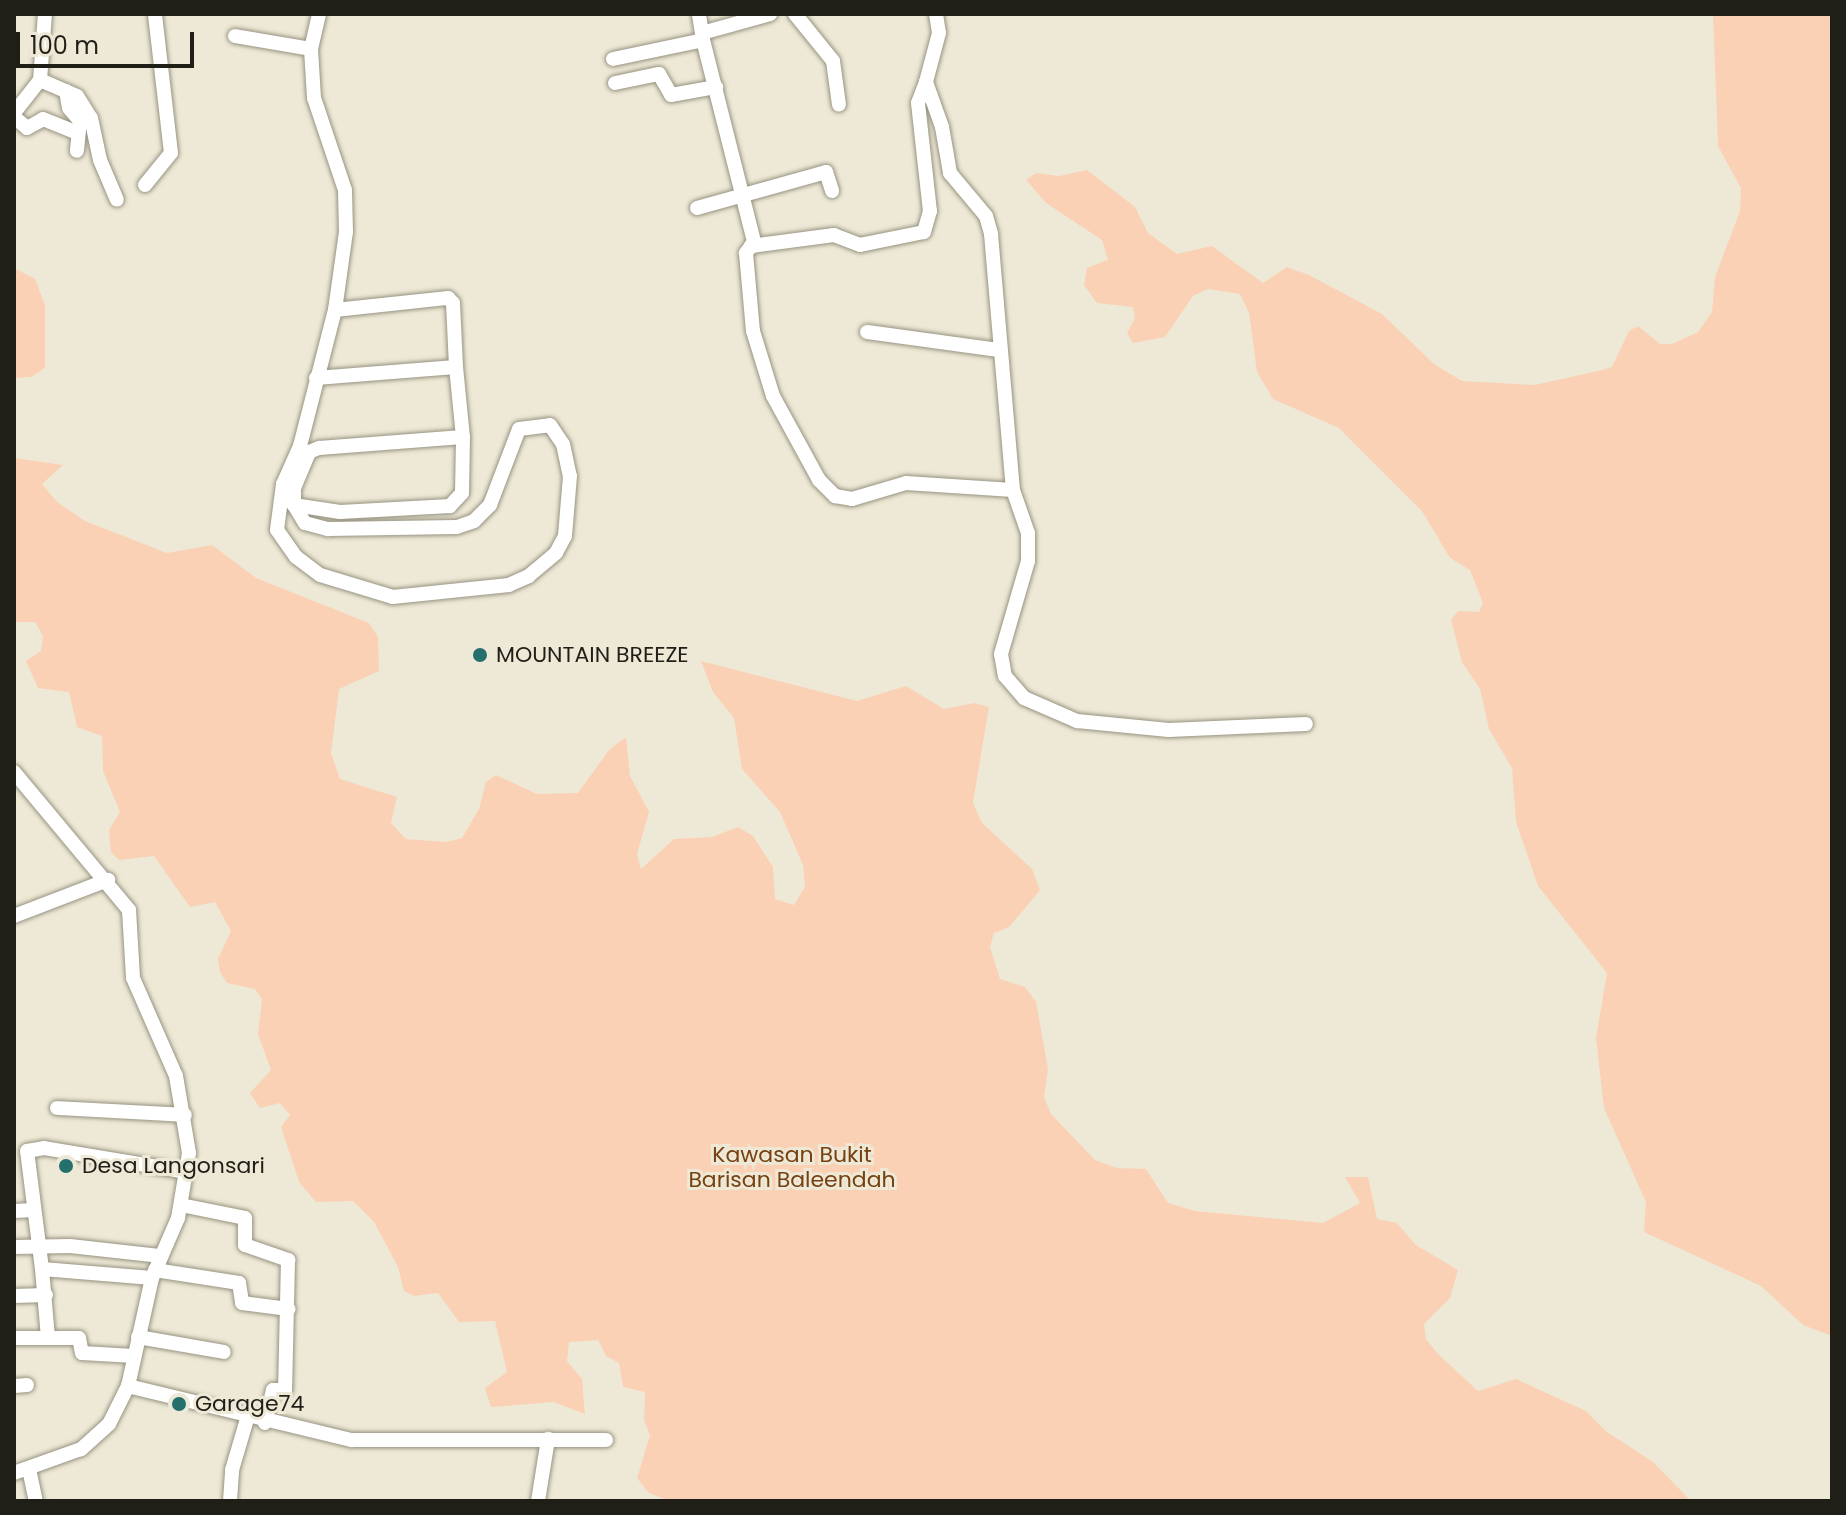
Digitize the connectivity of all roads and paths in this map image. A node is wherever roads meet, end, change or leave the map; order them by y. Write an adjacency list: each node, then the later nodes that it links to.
1 (45, 14): 12 (street)
2 (155, 14): 21 (street)
3 (319, 14): 10 (street)
4 (699, 14): 9 (street)
5 (770, 14): 9 (street)
6 (795, 14): 17 (street)
7 (936, 14): 13 (street)
8 (235, 36): 10 (street)
9 (702, 36): 11 (street); 15 (street)
10 (311, 49): 27 (street)
11 (613, 59)
12 (40, 80): 16 (street); 18 (street)
13 (926, 82): 26 (street); 29 (street)
14 (615, 83): 15 (street)
15 (716, 87): 23 (street)
16 (66, 91): 19 (street); 24 (street)
17 (839, 105)
18 (14, 115): 19 (street)
19 (78, 133): 20 (street)
20 (77, 151)
21 (145, 185)
22 (832, 191): 23 (street)
23 (743, 194): 25 (street); 26 (street)
24 (117, 200)
25 (697, 208)
26 (755, 246): 34 (street)
27 (335, 310): 30 (street); 31 (street)
28 (867, 332): 29 (street)
29 (999, 350): 34 (street)
30 (456, 367): 31 (street); 32 (street)
31 (316, 378): 33 (street)
32 (463, 437): 33 (street); 35 (street)
33 (288, 486): 35 (street); 35 (street)
34 (1013, 490): 36 (street)
35 (294, 505)
36 (1306, 724)
37 (14, 772): 38 (street)
38 (108, 880): 39 (street); 41 (street)
39 (14, 916)
40 (57, 1108): 41 (street)
41 (185, 1115): 42 (street)
42 (188, 1172): 43 (street); 44 (street)
43 (181, 1205): 49 (street); 55 (street)
44 (34, 1210): 45 (street); 46 (street)
45 (14, 1211)
46 (38, 1245): 47 (street); 48 (street); 50 (street)
47 (14, 1247)
48 (93, 1248): 49 (street); 51 (street)
49 (161, 1256): 52 (street)
50 (42, 1269): 51 (street); 53 (street)
51 (91, 1272): 52 (street)
52 (154, 1274): 55 (street); 57 (street)
53 (46, 1295): 54 (street); 56 (street)
54 (14, 1296)
55 (289, 1309): 63 (street)
56 (48, 1337): 58 (street); 60 (street)
57 (138, 1337): 59 (street); 60 (street)
58 (14, 1338)
59 (224, 1352)
60 (134, 1356): 61 (street)
61 (128, 1386): 62 (street); 66 (street)
62 (247, 1419): 63 (street); 68 (street)
63 (265, 1423): 64 (street)
64 (548, 1439): 65 (street); 69 (street)
65 (606, 1440)
66 (21, 1471): 67 (street)
67 (36, 1501)
68 (230, 1501)
69 (538, 1501)

